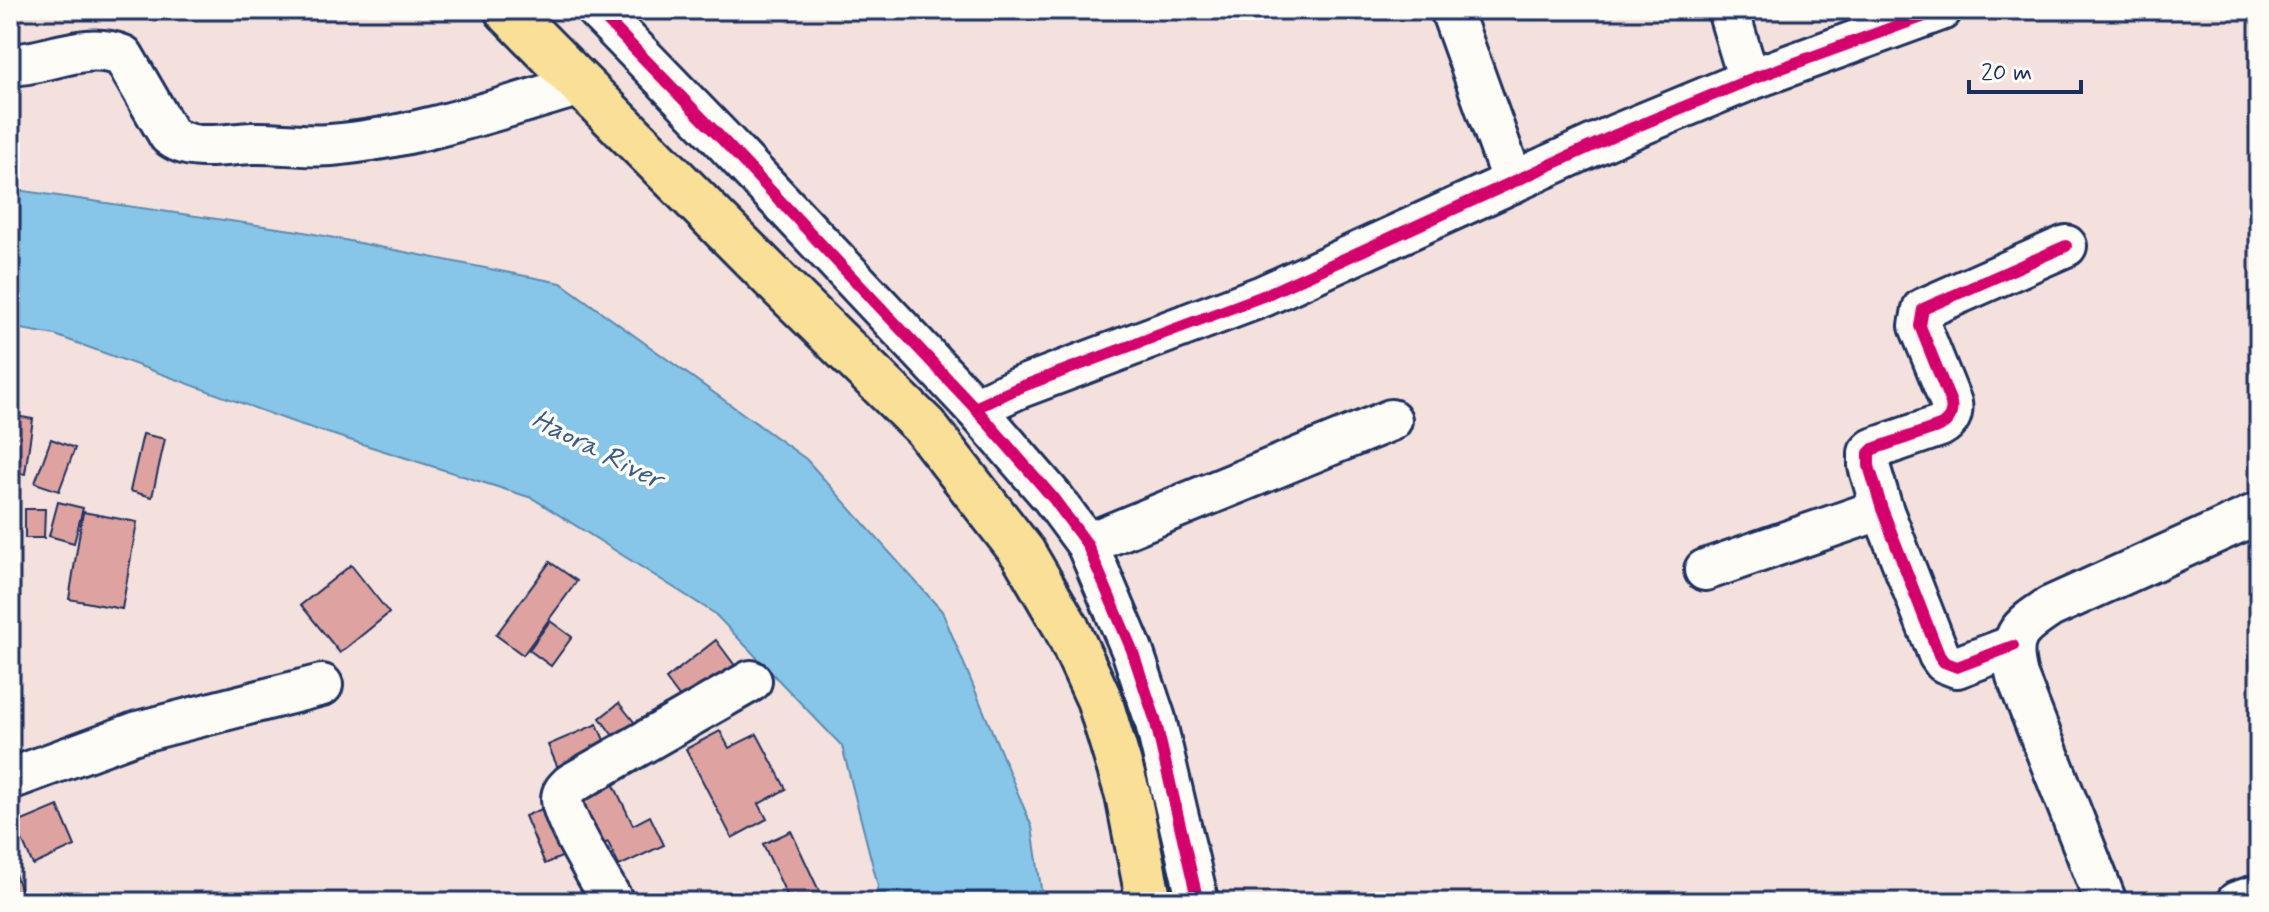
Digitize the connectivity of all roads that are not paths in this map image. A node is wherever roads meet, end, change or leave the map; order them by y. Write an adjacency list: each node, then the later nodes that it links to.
1 (507, 10): 8 (main road)
2 (597, 10): 11 (street)
3 (1451, 10): 9 (street)
4 (1728, 10): 7 (street)
5 (1941, 10): 7 (street)
6 (10, 65): 8 (street)
7 (1749, 80): 9 (street)
8 (581, 85): 23 (main road)
9 (1513, 182): 11 (street)
10 (2066, 246): 13 (street)
11 (975, 408): 15 (street)
12 (1391, 420): 15 (street)
13 (1882, 509): 16 (street); 17 (street)
14 (2259, 513): 17 (street)
15 (1087, 544): 24 (street)
16 (1705, 570)
17 (2013, 646): 25 (street)
18 (751, 681): 22 (street)
19 (322, 685): 20 (street)
20 (10, 779)
21 (2259, 895): 26 (street)
22 (613, 902)
23 (1149, 902)
24 (1198, 902)
25 (2106, 902)
26 (2237, 902)

